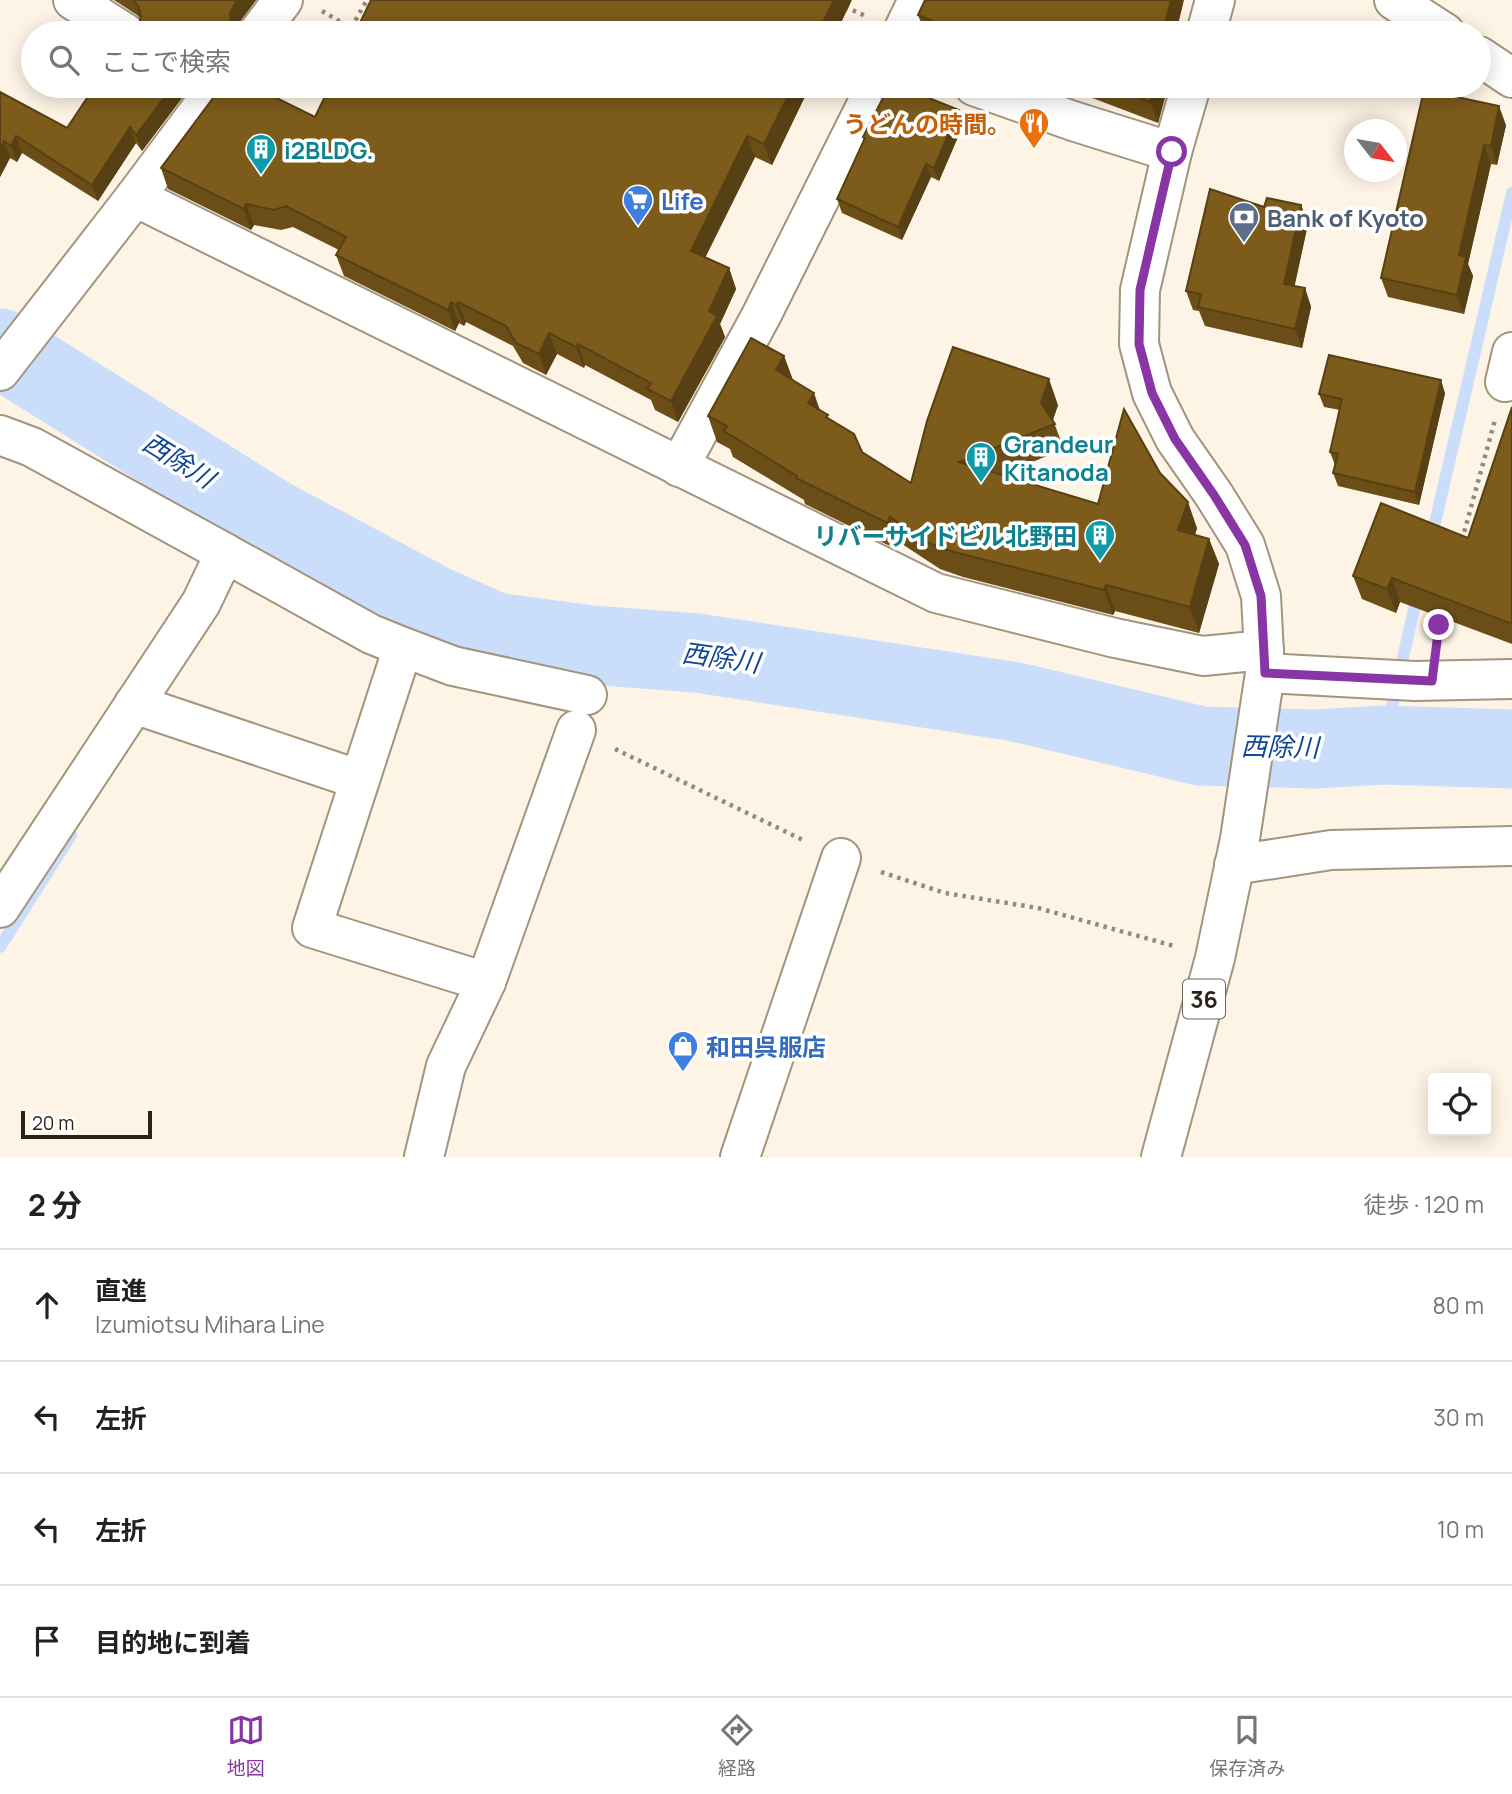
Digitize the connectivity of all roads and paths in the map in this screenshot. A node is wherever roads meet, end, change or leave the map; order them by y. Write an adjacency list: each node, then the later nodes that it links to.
1 (73, 0): 7 (street)
2 (367, 0): 10 (path)
3 (918, 0): 11 (street)
4 (1215, 0): 12 (street)
5 (1394, 0): 13 (street)
6 (301, 5): 8 (street); 9 (path)
7 (106, 21)
8 (276, 21)
9 (336, 21)
10 (355, 21)
11 (908, 21)
12 (1209, 21)
13 (1426, 21)
14 (1491, 64): 15 (street)
15 (1512, 78)
16 (205, 98): 21 (street)
17 (870, 98): 25 (street)
18 (1008, 98): 20 (street)
19 (1188, 98): 20 (street, 36)
20 (1172, 152): 30 (street, 36)
21 (135, 197): 23 (street); 25 (street)
22 (1508, 367): 26 (path)
23 (0, 371)
24 (0, 435): 27 (street)
25 (679, 467): 30 (street)
26 (1459, 551)
27 (227, 554): 29 (street); 34 (street)
28 (1442, 612): 32 (path)
29 (403, 647): 33 (street); 36 (street)
30 (1264, 672): 32 (street); 38 (street, 36)
31 (1512, 679): 32 (street)
32 (1409, 681)
33 (587, 695)
34 (134, 704): 36 (street); 40 (street)
35 (576, 730): 41 (street)
36 (360, 780): 41 (street)
37 (1512, 846): 38 (street)
38 (1237, 852): 44 (street, 36)
39 (841, 858): 43 (street)
40 (0, 908)
41 (486, 982): 42 (street)
42 (424, 1157)
43 (740, 1157)
44 (1161, 1157)

